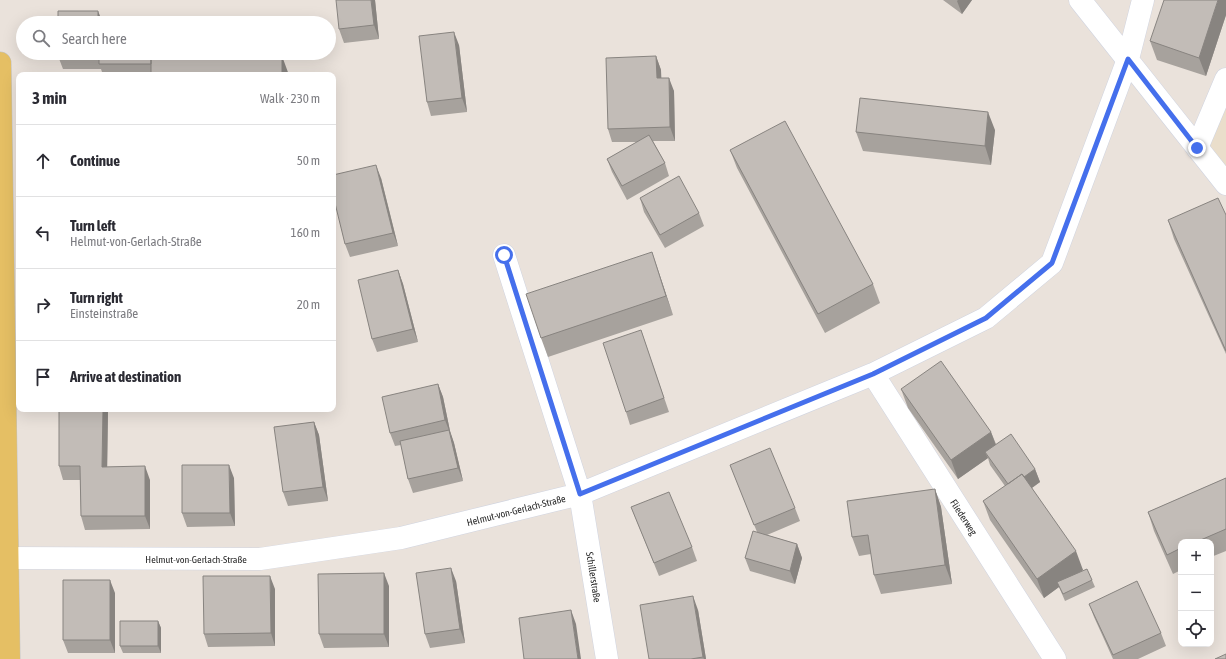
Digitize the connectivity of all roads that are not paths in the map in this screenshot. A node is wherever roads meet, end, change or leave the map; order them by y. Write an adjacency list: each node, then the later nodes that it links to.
1 (1080, 0): 3 (street)
2 (1143, 0): 3 (street, Helmut-von-Gerlach-Straße)
3 (1128, 59): 6 (street); 9 (street, Helmut-von-Gerlach-Straße)
4 (0, 63): 10 (main road)
5 (1226, 79): 6 (street)
6 (1197, 148): 7 (street)
7 (1226, 184)
8 (504, 255): 11 (street, Schillerstraße)
9 (873, 374): 11 (street, Helmut-von-Gerlach-Straße); 15 (street, Fliederweg)
10 (3, 487): 12 (main road)
11 (580, 494): 12 (street, Helmut-von-Gerlach-Straße); 14 (street, Schillerstraße)
12 (7, 558): 13 (main road)
13 (9, 659)
14 (607, 659)
15 (1055, 659)

